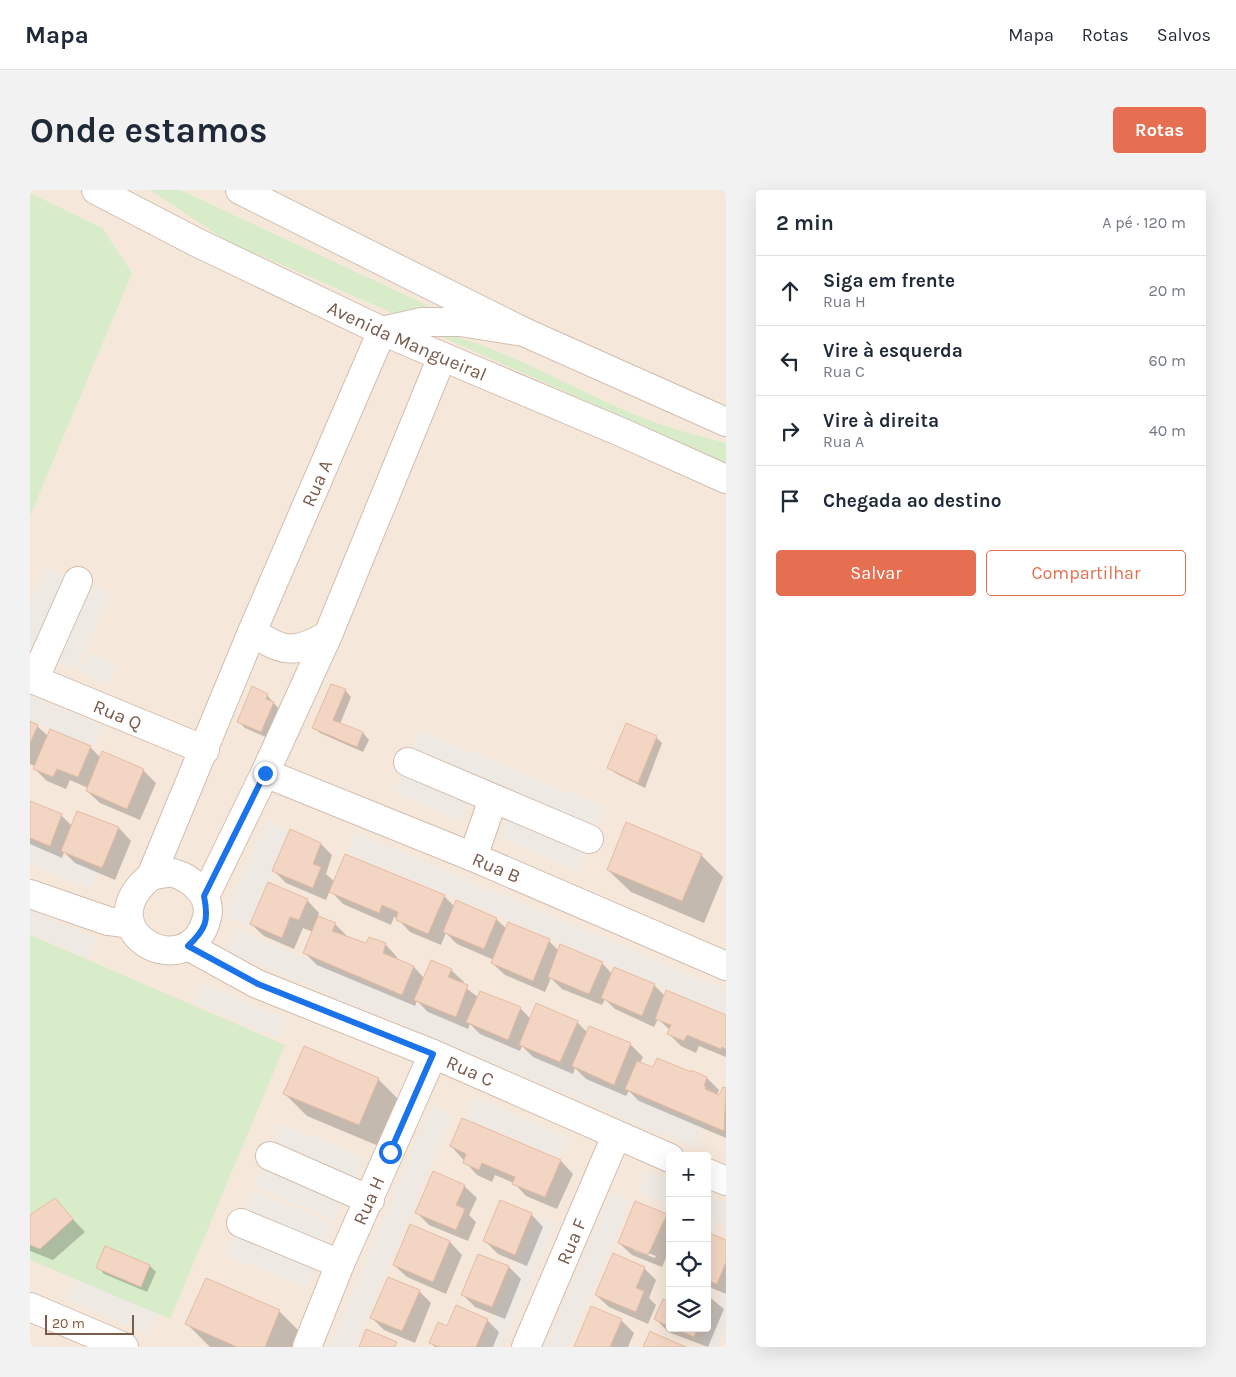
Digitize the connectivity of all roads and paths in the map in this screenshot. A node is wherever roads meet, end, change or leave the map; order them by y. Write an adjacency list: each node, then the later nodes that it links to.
1 (96, 190): 3 (street, Avenida Mangueiral)
2 (240, 190): 4 (street)
3 (382, 331): 4 (street); 5 (street, Avenida Mangueiral); 9 (street, Rua A)
4 (524, 332): 6 (street)
5 (442, 357): 7 (street, Avenida Mangueiral); 10 (street)
6 (726, 422)
7 (726, 479)
8 (78, 581): 11 (street)
9 (252, 632): 10 (street); 12 (street, Rua A)
10 (328, 635): 14 (street)
11 (32, 679): 12 (street, Rua Q)
12 (204, 750): 18 (street, Rua A)
13 (408, 762): 15 (street)
14 (265, 773): 17 (street, Rua B); 20 (street)
15 (493, 799): 16 (street); 17 (street)
16 (589, 839)
17 (473, 857): 23 (street, Rua B)
18 (151, 876): 20 (street); 21 (street, Rua A)
19 (30, 894): 21 (street)
20 (204, 896): 22 (street)
21 (130, 924): 22 (street)
22 (188, 946): 24 (street, Rua C)
23 (726, 966)
24 (433, 1054): 25 (street, Rua C); 30 (street, Rua H)
25 (616, 1136): 27 (street, Rua C); 36 (street, Rua F)
26 (270, 1156): 30 (street)
27 (666, 1156)
28 (711, 1175): 29 (street)
29 (726, 1181)
30 (370, 1200): 32 (street, Rua H)
31 (241, 1223): 32 (street)
32 (340, 1264): 35 (street, Rua H)
33 (30, 1307): 34 (street)
34 (107, 1344)
35 (307, 1347)
36 (526, 1347)

